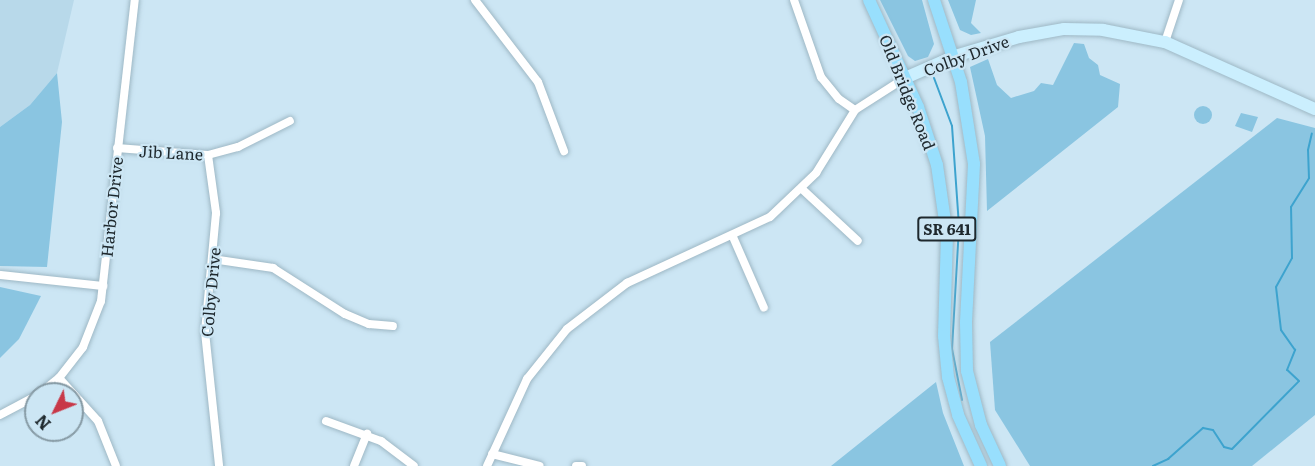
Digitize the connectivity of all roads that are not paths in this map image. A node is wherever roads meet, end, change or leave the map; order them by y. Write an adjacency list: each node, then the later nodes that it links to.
1 (135, 0): 13 (street, Harbor Drive)
2 (475, 0): 14 (street)
3 (794, 0): 11 (street)
4 (869, 0): 9 (main road, Old Bridge Road / SR 641)
5 (934, 0): 8 (main road, SR 641)
6 (1179, 0): 7 (street)
7 (1165, 42): 8 (street, Colby Drive); 10 (street, Colby Drive)
8 (955, 56): 9 (street, Colby Drive); 40 (main road, SR 641)
9 (905, 78): 11 (street, Colby Drive); 39 (main road, Old Bridge Road / SR 641)
10 (1315, 109)
11 (855, 110): 16 (street, Colby Drive)
12 (290, 121): 15 (street, Jib Lane)
13 (117, 148): 15 (street, Jib Lane); 21 (street, Harbor Drive)
14 (564, 151)
15 (208, 155): 19 (street, Colby Drive)
16 (802, 189): 17 (street, Colby Drive); 18 (street)
17 (734, 237): 22 (street); 30 (street, Colby Drive)
18 (858, 241)
19 (212, 259): 23 (street); 32 (street, Colby Drive)
20 (0, 275): 21 (street)
21 (103, 286): 24 (street, Harbor Drive)
22 (764, 308)
23 (393, 326)
24 (59, 378): 25 (street, Harbor Drive); 31 (street)
25 (54, 382)
26 (24, 402): 27 (street, Harbor Drive)
27 (0, 415)
28 (326, 421): 29 (street)
29 (366, 434): 33 (street); 34 (street)
30 (492, 454): 35 (street, Colby Drive); 36 (street)
31 (116, 466)
32 (219, 466)
33 (354, 466)
34 (414, 466)
35 (487, 466)
36 (540, 466)
37 (576, 466): 38 (street)
38 (582, 466)
39 (981, 466)
40 (1000, 466)

